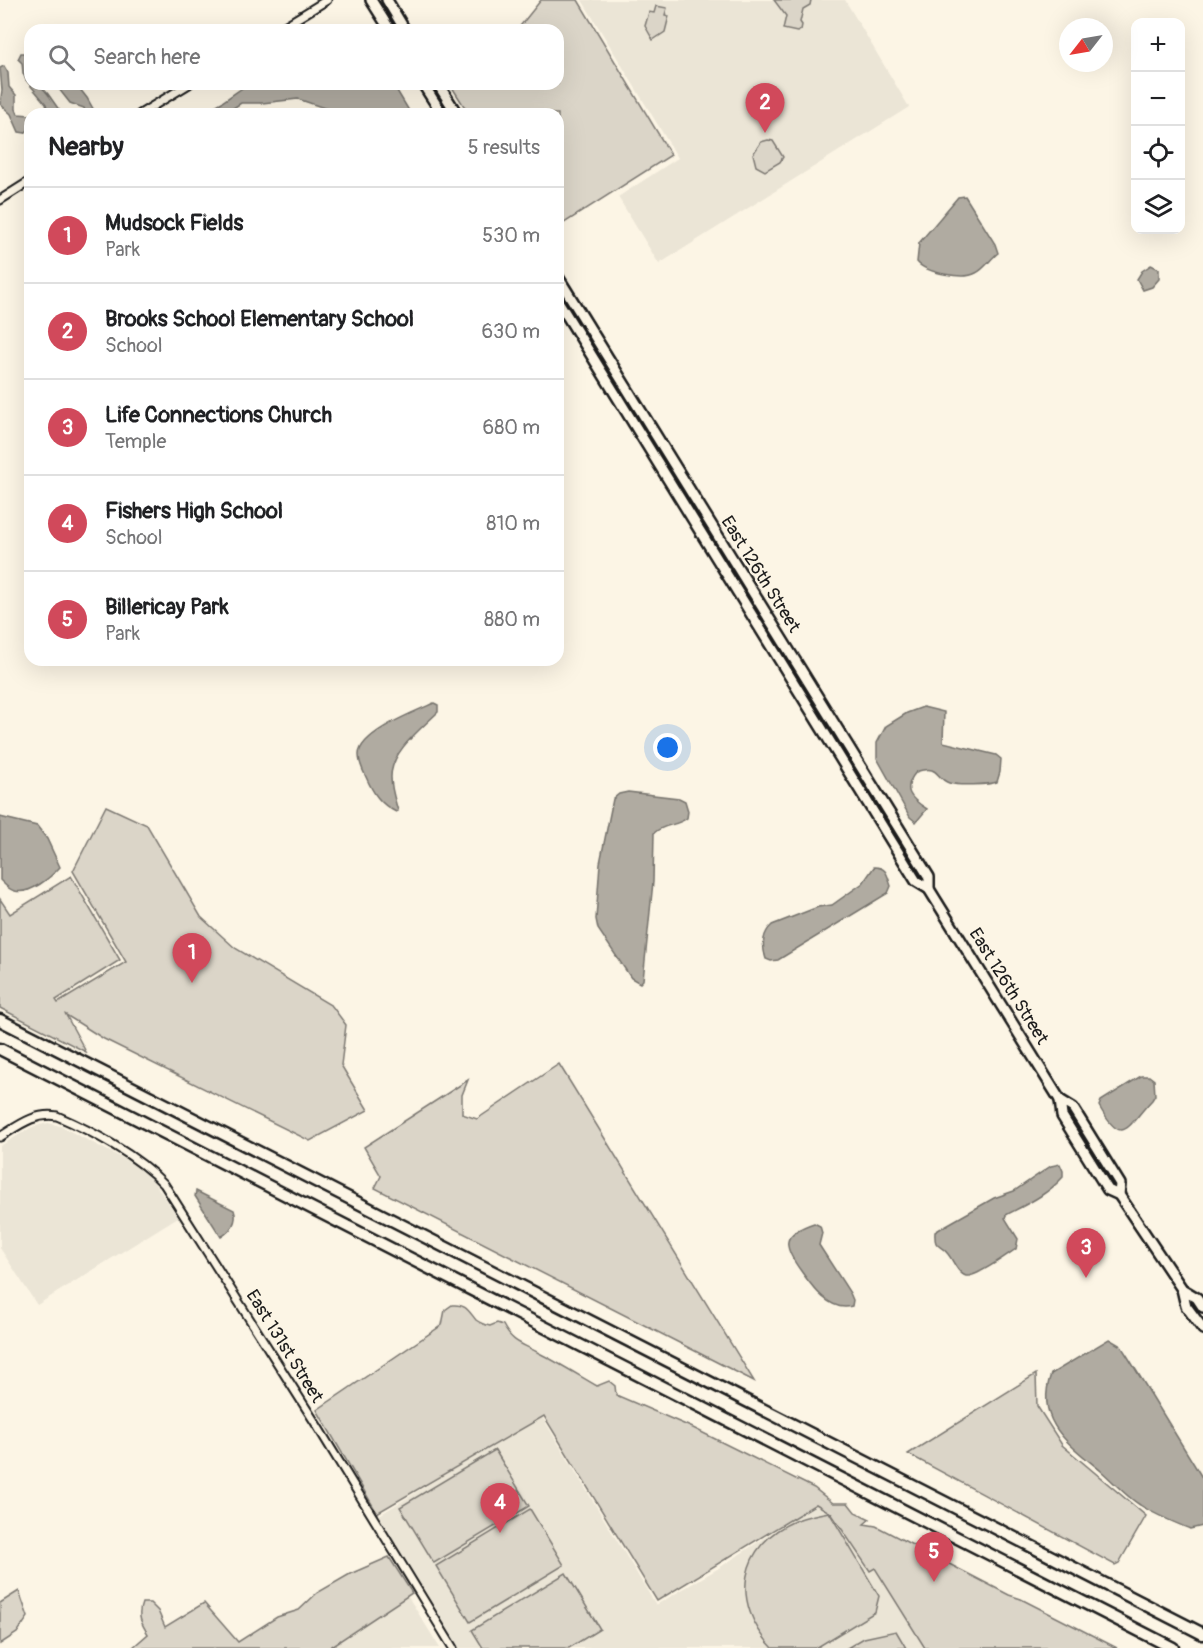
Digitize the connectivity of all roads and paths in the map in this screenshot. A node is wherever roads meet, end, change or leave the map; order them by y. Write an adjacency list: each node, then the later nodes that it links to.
1 (327, 0): 4 (street)
2 (371, 0): 5 (main road)
3 (387, 0): 6 (main road)
4 (288, 24)
5 (386, 24)
6 (401, 24)
7 (179, 90): 10 (street)
8 (427, 90): 11 (main road)
9 (442, 90): 12 (main road)
10 (150, 108)
11 (438, 108)
12 (453, 108)
13 (24, 185): 14 (street)
14 (0, 200)
15 (564, 287): 17 (main road, East 126th Street)
16 (564, 311): 17 (main road, East 126th Street)
17 (929, 889): 21 (main road, East 126th Street)
18 (0, 1020): 24 (highway)
19 (0, 1049): 26 (highway)
20 (0, 1137): 25 (street, East 131st Street)
21 (1182, 1289): 22 (main road, East 126th Street); 23 (main road, East 126th Street)
22 (1203, 1307)
23 (1203, 1329)
24 (1203, 1634)
25 (453, 1648)
26 (1173, 1648)

